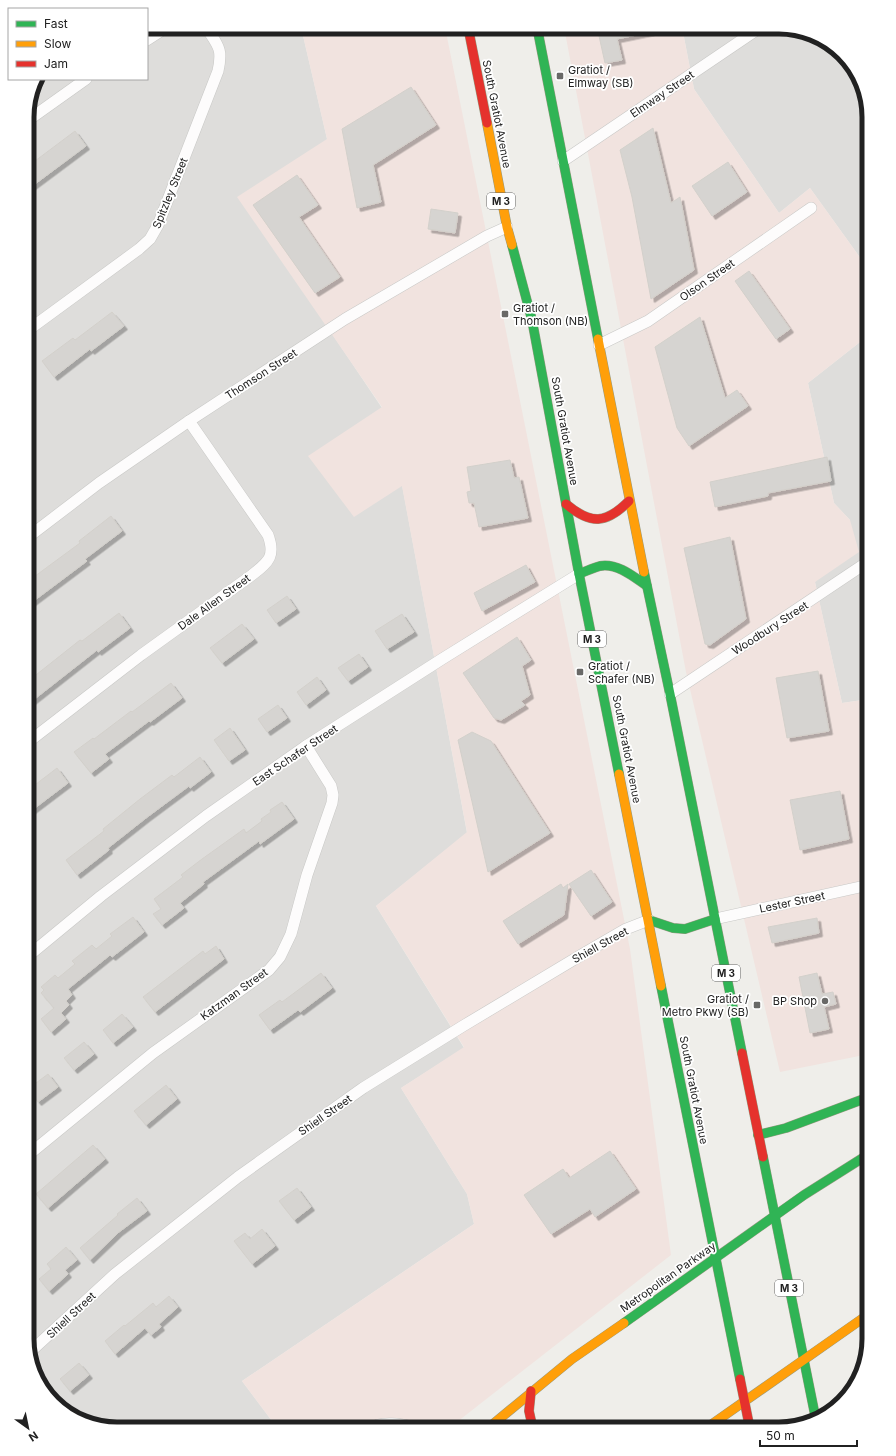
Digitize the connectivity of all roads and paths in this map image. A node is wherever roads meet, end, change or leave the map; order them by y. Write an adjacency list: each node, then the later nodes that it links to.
1 (211, 34): 10 (street, Spitzley Street)
2 (469, 34): 9 (main road, South Gratiot Avenue / M 3)
3 (538, 34): 7 (main road, M 3)
4 (751, 34): 7 (street, Elmway Street)
5 (85, 80): 6 (street)
6 (34, 116)
7 (563, 161): 11 (main road, M 3)
8 (811, 208): 11 (street, Olson Street)
9 (507, 228): 12 (street, Thomson Street); 14 (main road, South Gratiot Avenue / M 3)
10 (34, 326)
11 (599, 344): 13 (main road, M 3)
12 (189, 421): 15 (street, Thomson Street); 20 (street, Dale Allen Street)
13 (629, 501): 14 (main road); 18 (main road, M 3)
14 (566, 504): 17 (main road, South Gratiot Avenue / M 3)
15 (34, 533)
16 (862, 566): 19 (street, Woodbury Street)
17 (579, 574): 18 (main road); 21 (street, East Schafer Street); 24 (main road, South Gratiot Avenue / M 3)
18 (647, 586): 19 (main road, M 3)
19 (670, 694): 23 (main road, M 3)
20 (34, 738)
21 (306, 746): 25 (street, East Schafer Street); 28 (street, Katzman Street)
22 (862, 887): 23 (street, Lester Street)
23 (715, 919): 24 (main road); 27 (main road, M 3)
24 (649, 920): 31 (main road, South Gratiot Avenue / M 3); 33 (street, Shiell Street)
25 (34, 951)
26 (862, 1100): 27 (main road)
27 (758, 1135): 30 (main road, M 3)
28 (34, 1150)
29 (862, 1158): 30 (main road, Metropolitan Parkway)
30 (775, 1216): 31 (main road, Metropolitan Parkway); 34 (main road, M 3)
31 (715, 1258): 35 (main road, Metropolitan Parkway); 36 (main road, South Gratiot Avenue / M 3)
32 (862, 1319): 34 (main road)
33 (35, 1348)
34 (803, 1360): 36 (main road); 37 (main road, M 3)
35 (531, 1391): 38 (main road, Metropolitan Parkway); 39 (main road)
36 (745, 1401): 40 (main road); 41 (main road, South Gratiot Avenue / M 3)
37 (815, 1414)
38 (495, 1422)
39 (531, 1422)
40 (715, 1422)
41 (749, 1422)

